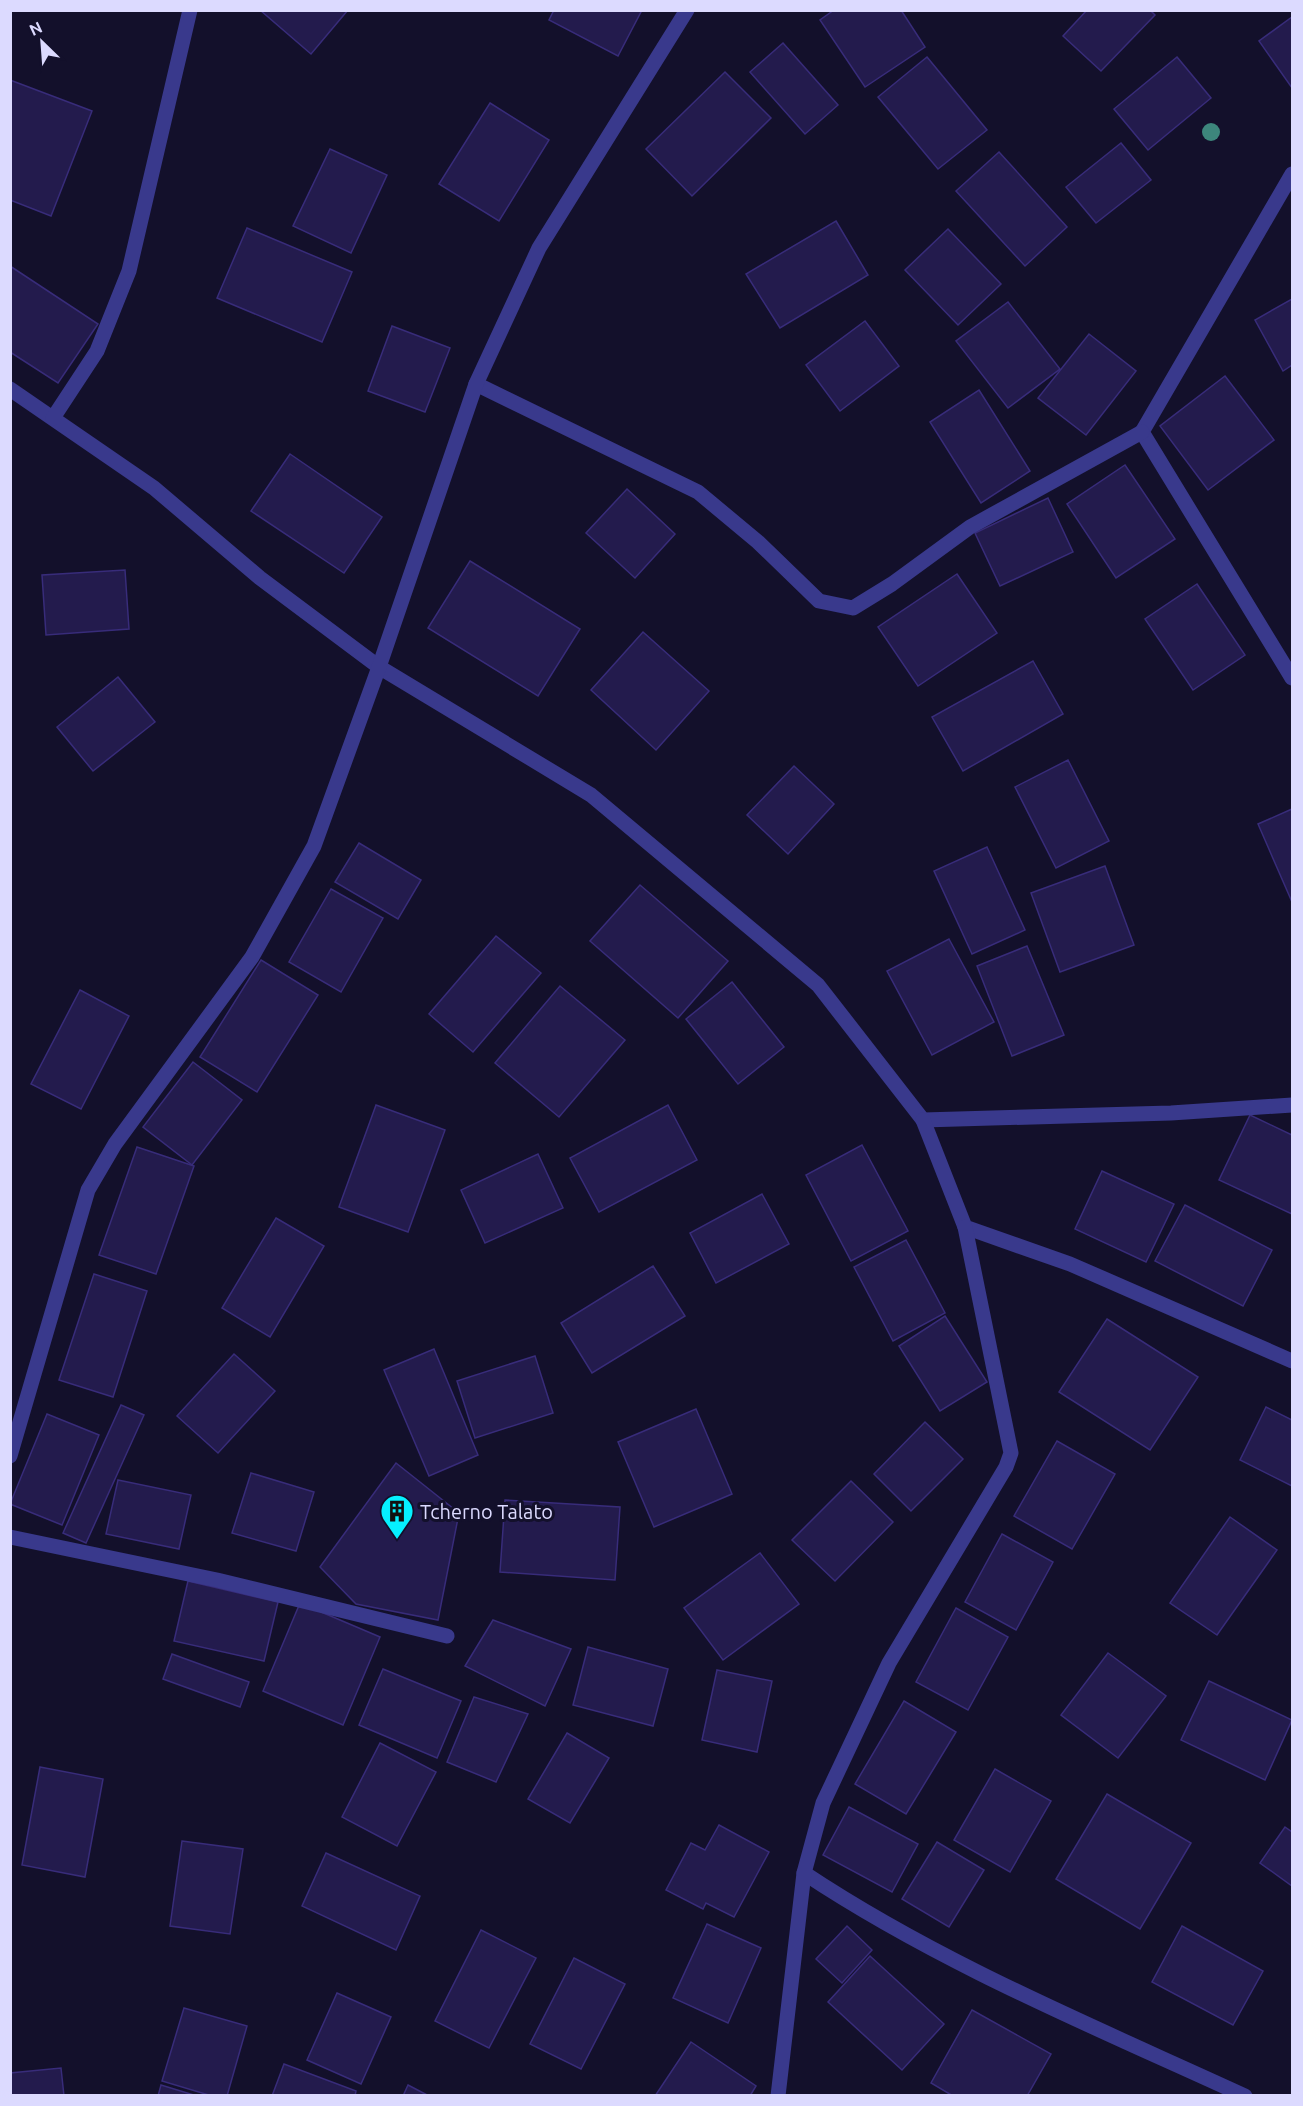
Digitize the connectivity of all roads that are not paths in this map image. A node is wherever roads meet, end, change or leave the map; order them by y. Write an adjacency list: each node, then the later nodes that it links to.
1 (190, 10): 6 (street)
2 (687, 10): 4 (street)
3 (1293, 174): 7 (street)
4 (476, 384): 7 (street); 8 (street)
5 (10, 389): 6 (street)
6 (53, 418): 8 (street)
7 (1142, 432): 9 (street)
8 (379, 667): 11 (street); 14 (street)
9 (1293, 678)
10 (1293, 1104): 11 (street)
11 (923, 1120): 12 (street)
12 (965, 1227): 13 (street); 17 (street)
13 (1293, 1361)
14 (10, 1456)
15 (10, 1537): 16 (street)
16 (447, 1636)
17 (804, 1873): 18 (street); 19 (street)
18 (778, 2096)
19 (1245, 2096)

